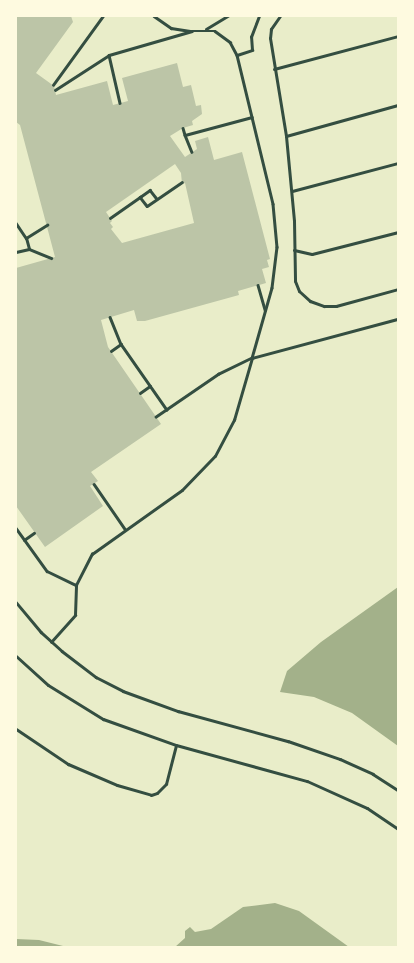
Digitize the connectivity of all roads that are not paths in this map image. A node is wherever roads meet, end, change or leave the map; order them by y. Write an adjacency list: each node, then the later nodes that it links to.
1 (280, 16): 3 (lane)
2 (398, 36): 3 (lane)
3 (274, 69): 5 (lane)
4 (398, 105): 5 (lane)
5 (286, 136): 7 (lane)
6 (398, 163): 7 (lane)
7 (292, 191): 9 (lane)
8 (398, 232): 9 (lane)
9 (294, 250): 10 (lane)
10 (398, 288)
11 (16, 656): 13 (lane)
12 (16, 729): 13 (lane)
13 (176, 745): 14 (lane)
14 (398, 829)

